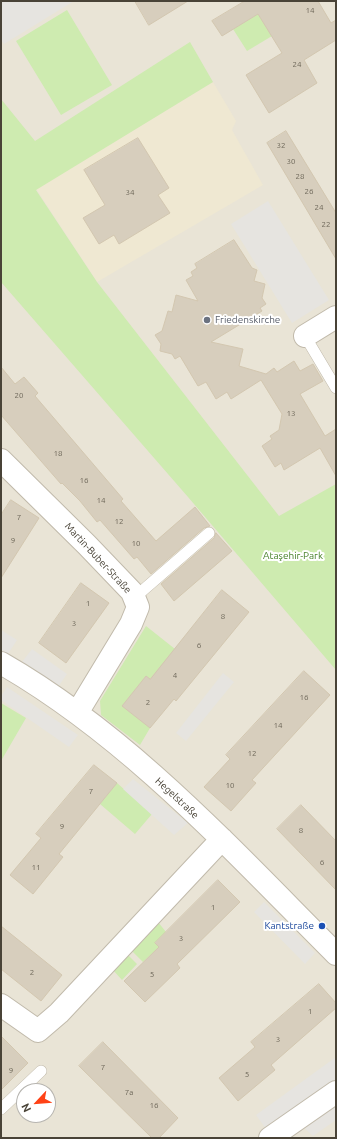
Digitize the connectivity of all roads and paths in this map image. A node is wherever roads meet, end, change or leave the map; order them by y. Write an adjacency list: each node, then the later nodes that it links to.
1 (336, 317): 2 (street)
2 (305, 336): 3 (lane)
3 (336, 388)
4 (1, 460): 6 (street, Martin-Buber-Straße)
5 (209, 533): 6 (lane)
6 (134, 598): 8 (street, Martin-Buber-Straße)
7 (1, 663): 8 (street, Hegelstraße)
8 (77, 713): 9 (street, Hegelstraße)
9 (222, 840): 10 (street, Hegelstraße); 11 (street)
10 (336, 954)
11 (1, 1005)
12 (41, 1070): 14 (lane)
13 (336, 1092): 15 (street)
14 (1, 1109)
15 (270, 1138)

